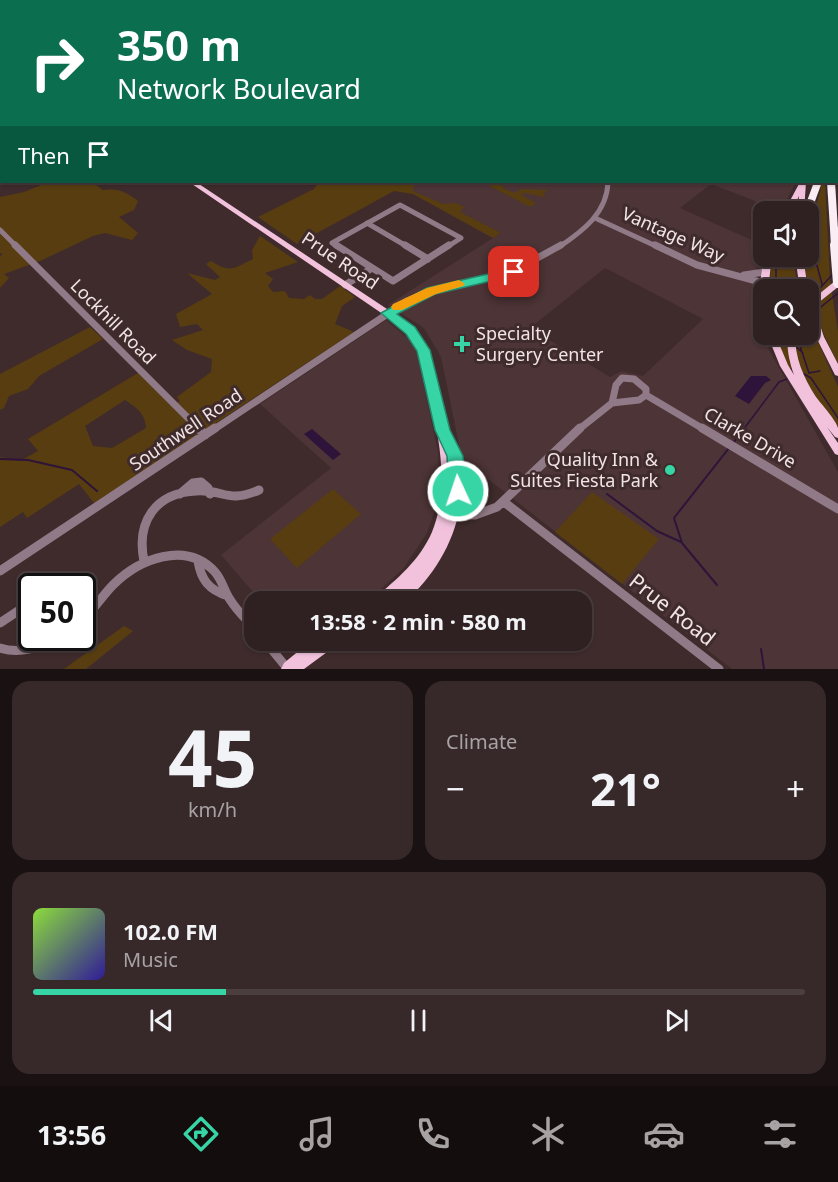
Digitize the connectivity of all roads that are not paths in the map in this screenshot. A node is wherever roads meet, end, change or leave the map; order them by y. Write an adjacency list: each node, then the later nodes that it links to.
1 (205, 0): 2 (street)
2 (224, 0)
3 (193, 183): 22 (main road, Prue Road)
4 (608, 183): 12 (street)
5 (802, 183): 9 (main road)
6 (803, 183): 10 (main road)
7 (818, 183): 11 (highway)
8 (831, 183): 23 (highway, bridge)
9 (793, 201)
10 (802, 201)
11 (811, 201)
12 (595, 218): 19 (street, Vantage Way); 25 (street, Southwell Road)
13 (367, 223): 15 (street); 15 (street); 16 (street)
14 (0, 230): 33 (street, Lockhill Road)
15 (428, 259): 16 (street)
16 (370, 267): 22 (street)
17 (766, 267): 18 (main road)
18 (765, 272): 19 (street, Vantage Way); 20 (main road)
19 (739, 276): 21 (street, Vantage Way)
20 (764, 279)
21 (753, 280)
22 (343, 283): 25 (main road, Prue Road)
23 (838, 283): 24 (main road)
24 (819, 297)
25 (388, 313): 33 (street, Southwell Road); 38 (main road, Prue Road)
26 (819, 334): 29 (main road, bridge)
27 (775, 345): 34 (main road)
28 (789, 345): 32 (main road)
29 (838, 373)
30 (646, 395): 31 (street); 31 (street, Clarke Drive); 37 (street, Clarke Drive)
31 (612, 403): 36 (street)
32 (838, 434)
33 (205, 435): 42 (street, Southwell Road)
34 (838, 451)
35 (259, 490): 39 (street)
36 (504, 502): 38 (street); 61 (street, Prue Road)
37 (838, 509)
38 (449, 514): 41 (main road); 47 (main road)
39 (144, 561): 40 (street); 49 (street)
40 (198, 561): 43 (street); 44 (street)
41 (416, 569): 45 (main road); 46 (main road)
42 (0, 571)
43 (214, 571): 44 (street); 48 (street)
44 (203, 580): 48 (street)
45 (391, 591)
46 (403, 591)
47 (408, 591)
48 (228, 596): 51 (street)
49 (96, 604)
50 (18, 611): 52 (street)
51 (244, 616)
52 (0, 623)
53 (0, 648): 54 (street)
54 (20, 651)
55 (272, 651): 59 (street)
56 (308, 651): 59 (main road)
57 (319, 651): 59 (main road)
58 (326, 651): 60 (main road)
59 (286, 669)
60 (303, 669)
61 (719, 669)

